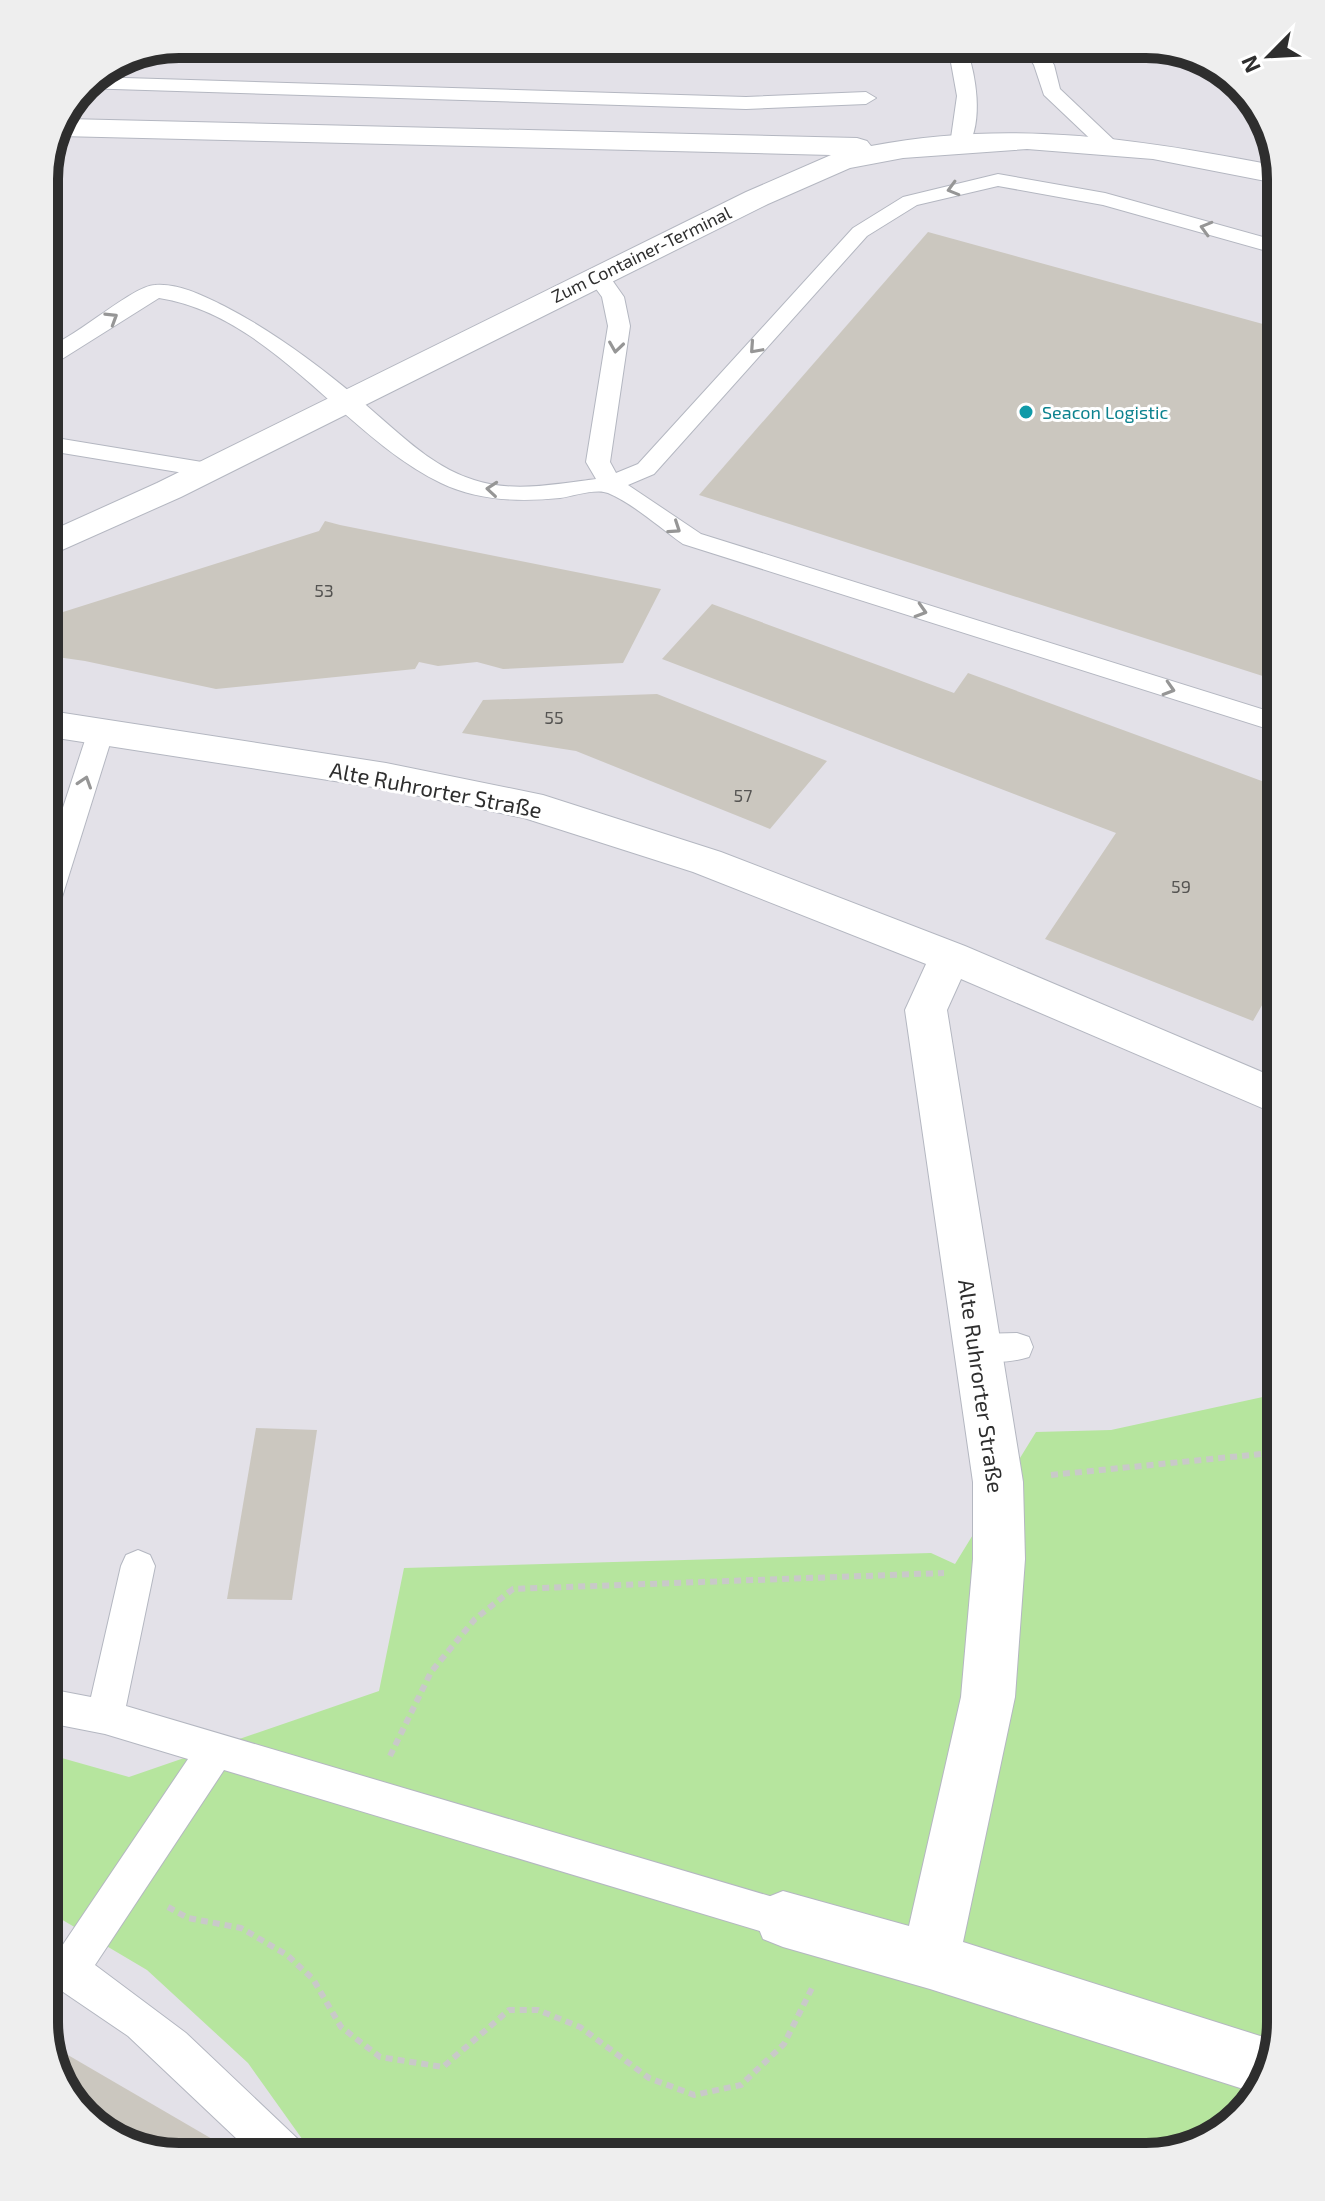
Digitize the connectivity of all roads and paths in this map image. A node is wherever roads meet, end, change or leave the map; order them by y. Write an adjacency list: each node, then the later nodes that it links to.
1 (962, 58): 6 (lane)
2 (1040, 58): 7 (lane)
3 (105, 84): 4 (lane)
4 (866, 98)
5 (69, 128): 8 (street)
6 (960, 145): 7 (street, Zum Container-Terminal); 8 (street, Zum Container-Terminal)
7 (1109, 146): 9 (street, Zum Container-Terminal)
8 (903, 149): 11 (street, Zum Container-Terminal)
9 (1267, 172)
10 (1267, 245): 16 (lane, one-way to 16)
11 (597, 275): 13 (street, Zum Container-Terminal); 16 (lane, one-way to 16)
12 (58, 352): 13 (lane, one-way to 13)
13 (346, 400): 15 (street, Zum Container-Terminal); 16 (lane, one-way to 13)
14 (58, 445): 15 (lane)
15 (208, 470): 17 (street, Zum Container-Terminal)
16 (610, 484): 18 (lane, one-way to 18)
17 (58, 540)
18 (1267, 720)
19 (58, 726): 20 (street, Alte Ruhrorter Straße)
20 (100, 734): 21 (lane, one-way to 20); 22 (street, Alte Ruhrorter Straße)
21 (58, 866)
22 (950, 957): 23 (street, Alte Ruhrorter Straße); 25 (street, Alte Ruhrorter Straße)
23 (1267, 1093)
24 (1267, 1453): 25 (path)
25 (998, 1482): 27 (street, Alte Ruhrorter Straße)
26 (138, 1566): 29 (lane)
27 (998, 1571): 31 (path); 34 (street, Alte Ruhrorter Straße)
28 (58, 1708): 29 (lane)
29 (105, 1717): 30 (lane)
30 (216, 1750): 31 (lane); 32 (lane)
31 (370, 1796): 33 (lane)
32 (127, 1884): 33 (path); 35 (lane)
33 (802, 1924): 34 (street)
34 (930, 1960): 37 (street)
35 (58, 1963)
36 (58, 1964): 38 (lane)
37 (1260, 2064)
38 (271, 2143)

